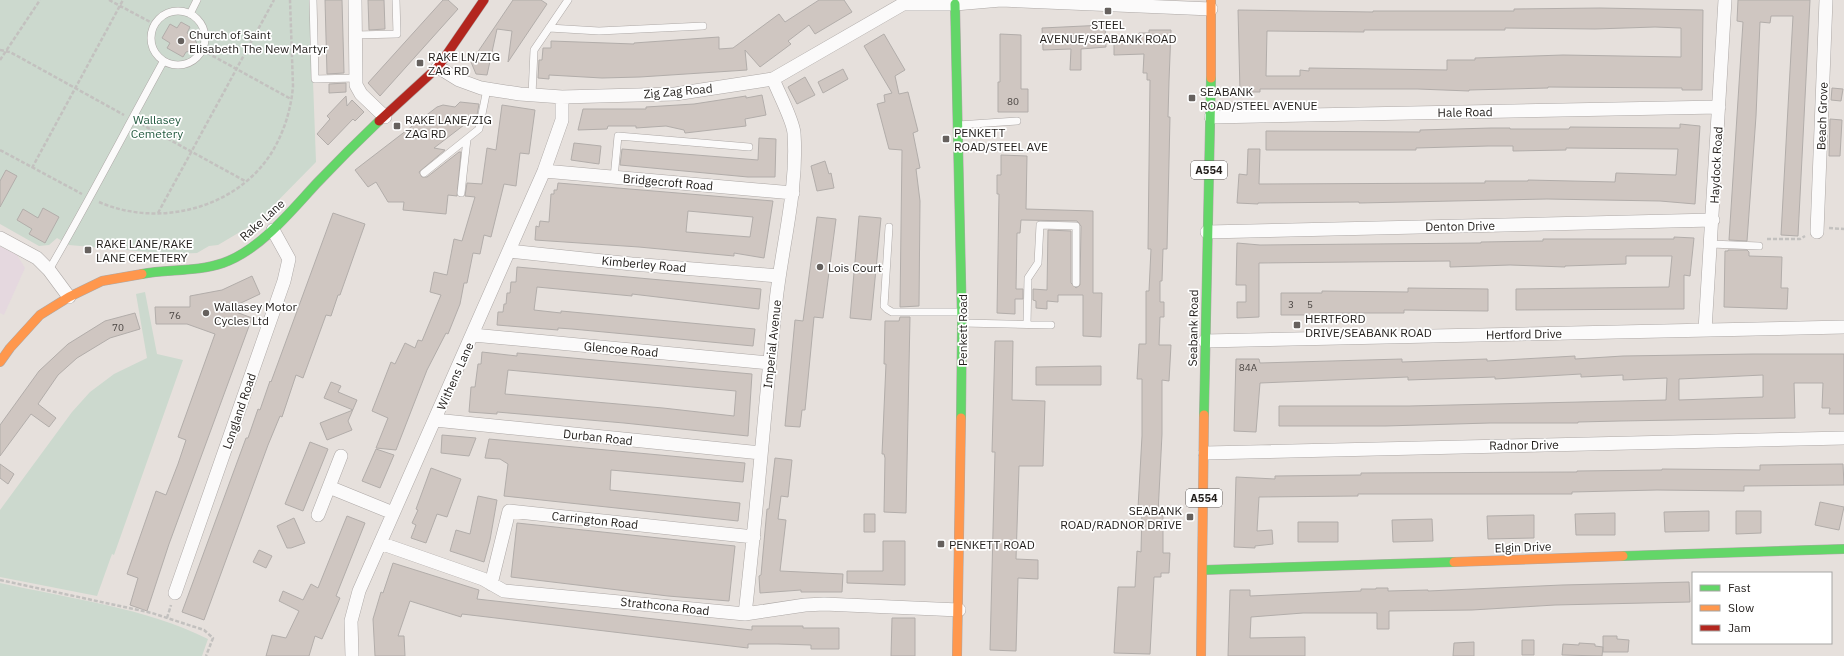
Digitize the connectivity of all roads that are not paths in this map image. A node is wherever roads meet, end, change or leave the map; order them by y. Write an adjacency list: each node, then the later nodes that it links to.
1 (197, 0): 13 (lane)
2 (313, 0): 19 (lane)
3 (355, 0): 16 (street)
4 (396, 0): 16 (lane)
5 (484, 0): 18 (street, Rake Lane)
6 (568, 0): 15 (lane)
7 (1001, 0): 11 (street); 12 (street)
8 (1725, 0): 24 (street, Haydock Road)
9 (1826, 0): 40 (street, Beach Grove)
10 (901, 2): 11 (street); 20 (street, Zig Zag Road)
11 (956, 4): 28 (street, Penkett Road)
12 (1211, 4): 26 (street, Seabank Road / A554)
13 (190, 14): 17 (lane); 17 (lane)
14 (704, 26): 15 (lane)
15 (549, 28): 22 (lane)
16 (356, 35): 19 (street)
17 (163, 62): 45 (lane)
18 (438, 66): 21 (street, Zig Zag Road); 25 (street, Rake Lane)
19 (356, 78): 25 (street)
20 (773, 79): 23 (street, Zig Zag Road); 35 (street, Imperial Avenue)
21 (487, 89): 22 (street, Zig Zag Road); 29 (lane)
22 (532, 95): 23 (street, Zig Zag Road)
23 (562, 97): 31 (street, Withens Lane)
24 (1719, 107): 26 (street, Hale Road); 36 (street, Haydock Road)
25 (385, 117): 38 (street, Rake Lane)
26 (1210, 117): 39 (street, Seabank Road / A554)
27 (1017, 121): 28 (lane)
28 (958, 125): 49 (street, Penkett Road)
29 (467, 139): 32 (lane); 34 (lane)
30 (749, 147): 33 (lane)
31 (544, 171): 33 (street, Bridgecroft Road); 44 (street, Withens Lane)
32 (424, 173)
33 (614, 178): 35 (street, Bridgecroft Road)
34 (461, 193)
35 (793, 193): 46 (street, Imperial Avenue)
36 (1713, 220): 39 (street, Denton Drive); 42 (street, Haydock Road)
37 (889, 227): 49 (lane)
38 (273, 230): 48 (street, Rake Lane); 72 (street, Longland Road)
39 (1206, 232): 56 (street, Seabank Road / A554)
40 (1817, 232)
41 (0, 238): 45 (street)
42 (1712, 244): 43 (lane); 54 (street, Haydock Road)
43 (1759, 246)
44 (509, 251): 46 (street, Kimberley Road); 55 (street, Withens Lane)
45 (49, 270): 48 (street)
46 (779, 276): 58 (street, Imperial Avenue)
47 (1076, 283): 51 (lane)
48 (69, 297): 57 (street, Rake Lane)
49 (962, 312): 50 (street, Penkett Road)
50 (962, 323): 51 (lane); 73 (street, Penkett Road)
51 (1027, 324): 52 (lane)
52 (1051, 325)
53 (1844, 327): 54 (street, Hertford Drive)
54 (1705, 330): 56 (street, Hertford Drive)
55 (473, 335): 58 (street, Glencoe Road); 59 (street, Withens Lane)
56 (1205, 341): 62 (street, Seabank Road / A554)
57 (0, 362)
58 (769, 363): 61 (street, Imperial Avenue)
59 (436, 420): 61 (street, Durban Road); 65 (street, Withens Lane)
60 (1844, 438): 62 (street, Radnor Drive)
61 (761, 453): 67 (street, Imperial Avenue)
62 (1204, 453): 70 (street, Seabank Road / A554)
63 (341, 456): 64 (street)
64 (329, 486): 65 (street); 66 (street)
65 (393, 513): 68 (street, Withens Lane)
66 (318, 515)
67 (754, 537): 71 (street, Carrington Road); 74 (street, Imperial Avenue)
68 (380, 543): 71 (street, Strathcona Road); 75 (street, Withens Lane)
69 (1844, 549): 70 (street, Elgin Drive)
70 (1203, 570): 77 (street, Seabank Road / A554)
71 (491, 584): 74 (street, Strathcona Road)
72 (176, 593)
73 (958, 610): 74 (street, Strathcona Road); 76 (street, Penkett Road)
74 (745, 614)
75 (352, 656)
76 (958, 656)
77 (1201, 656)

